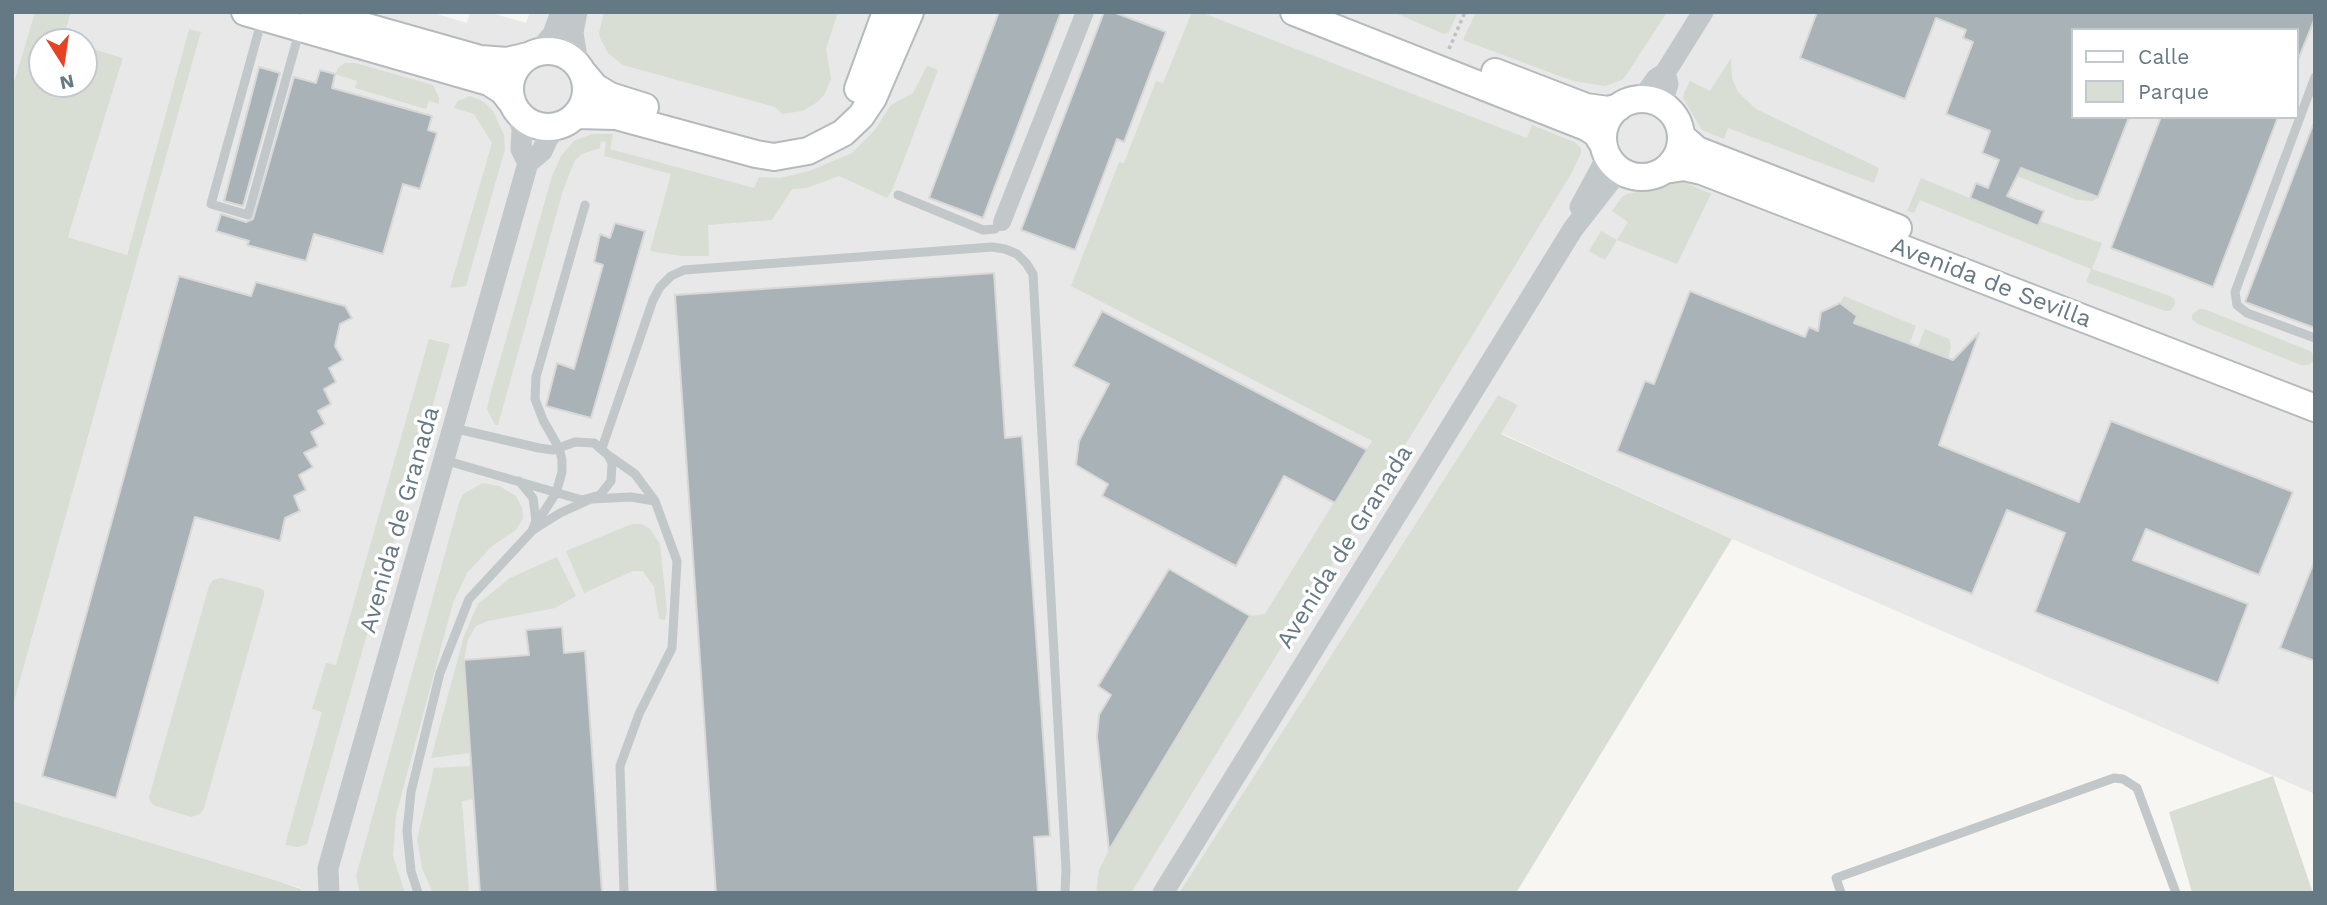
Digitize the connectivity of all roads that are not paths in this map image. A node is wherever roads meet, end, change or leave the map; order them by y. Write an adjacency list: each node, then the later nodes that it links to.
1 (561, 12): 11 (street)
2 (577, 12): 12 (street)
3 (886, 12): 12 (main road)
4 (910, 12): 16 (main road)
5 (1085, 12): 23 (street)
6 (1294, 12): 18 (main road)
7 (1341, 12): 14 (main road)
8 (1703, 12): 14 (street)
9 (254, 15): 10 (main road); 10 (lane)
10 (307, 20): 11 (main road); 15 (main road)
11 (533, 54): 12 (main road); 15 (main road)
12 (581, 69): 16 (main road)
13 (2315, 77): 24 (lane)
14 (1640, 104): 17 (main road); 18 (main road)
15 (515, 109): 16 (main road); 19 (street, Avenida de Granada)
16 (567, 121): 19 (street, Avenida de Granada)
17 (1681, 136): 20 (main road); 25 (main road, Avenida de Sevilla)
18 (1610, 158): 20 (main road); 40 (street, Avenida de Granada)
19 (528, 163): 27 (street, Avenida de Granada)
20 (1665, 170): 26 (main road, Avenida de Sevilla)
21 (898, 195): 23 (lane)
22 (585, 205): 28 (lane)
23 (1002, 222)
24 (2315, 338)
25 (2315, 389)
26 (2315, 408)
27 (453, 428): 28 (lane); 30 (street, Avenida de Granada)
28 (559, 448): 29 (lane); 32 (lane)
29 (605, 451): 33 (lane); 34 (lane); 39 (lane)
30 (444, 460): 31 (lane); 36 (street, Avenida de Granada)
31 (519, 481): 32 (lane); 35 (lane)
32 (556, 493): 33 (lane); 35 (lane)
33 (591, 499): 34 (lane); 35 (lane)
34 (655, 501): 38 (lane)
35 (532, 531): 37 (lane)
36 (329, 893)
37 (418, 893)
38 (624, 893)
39 (1065, 893)
40 (1163, 893)
41 (1841, 893): 42 (lane)
42 (2176, 893)

